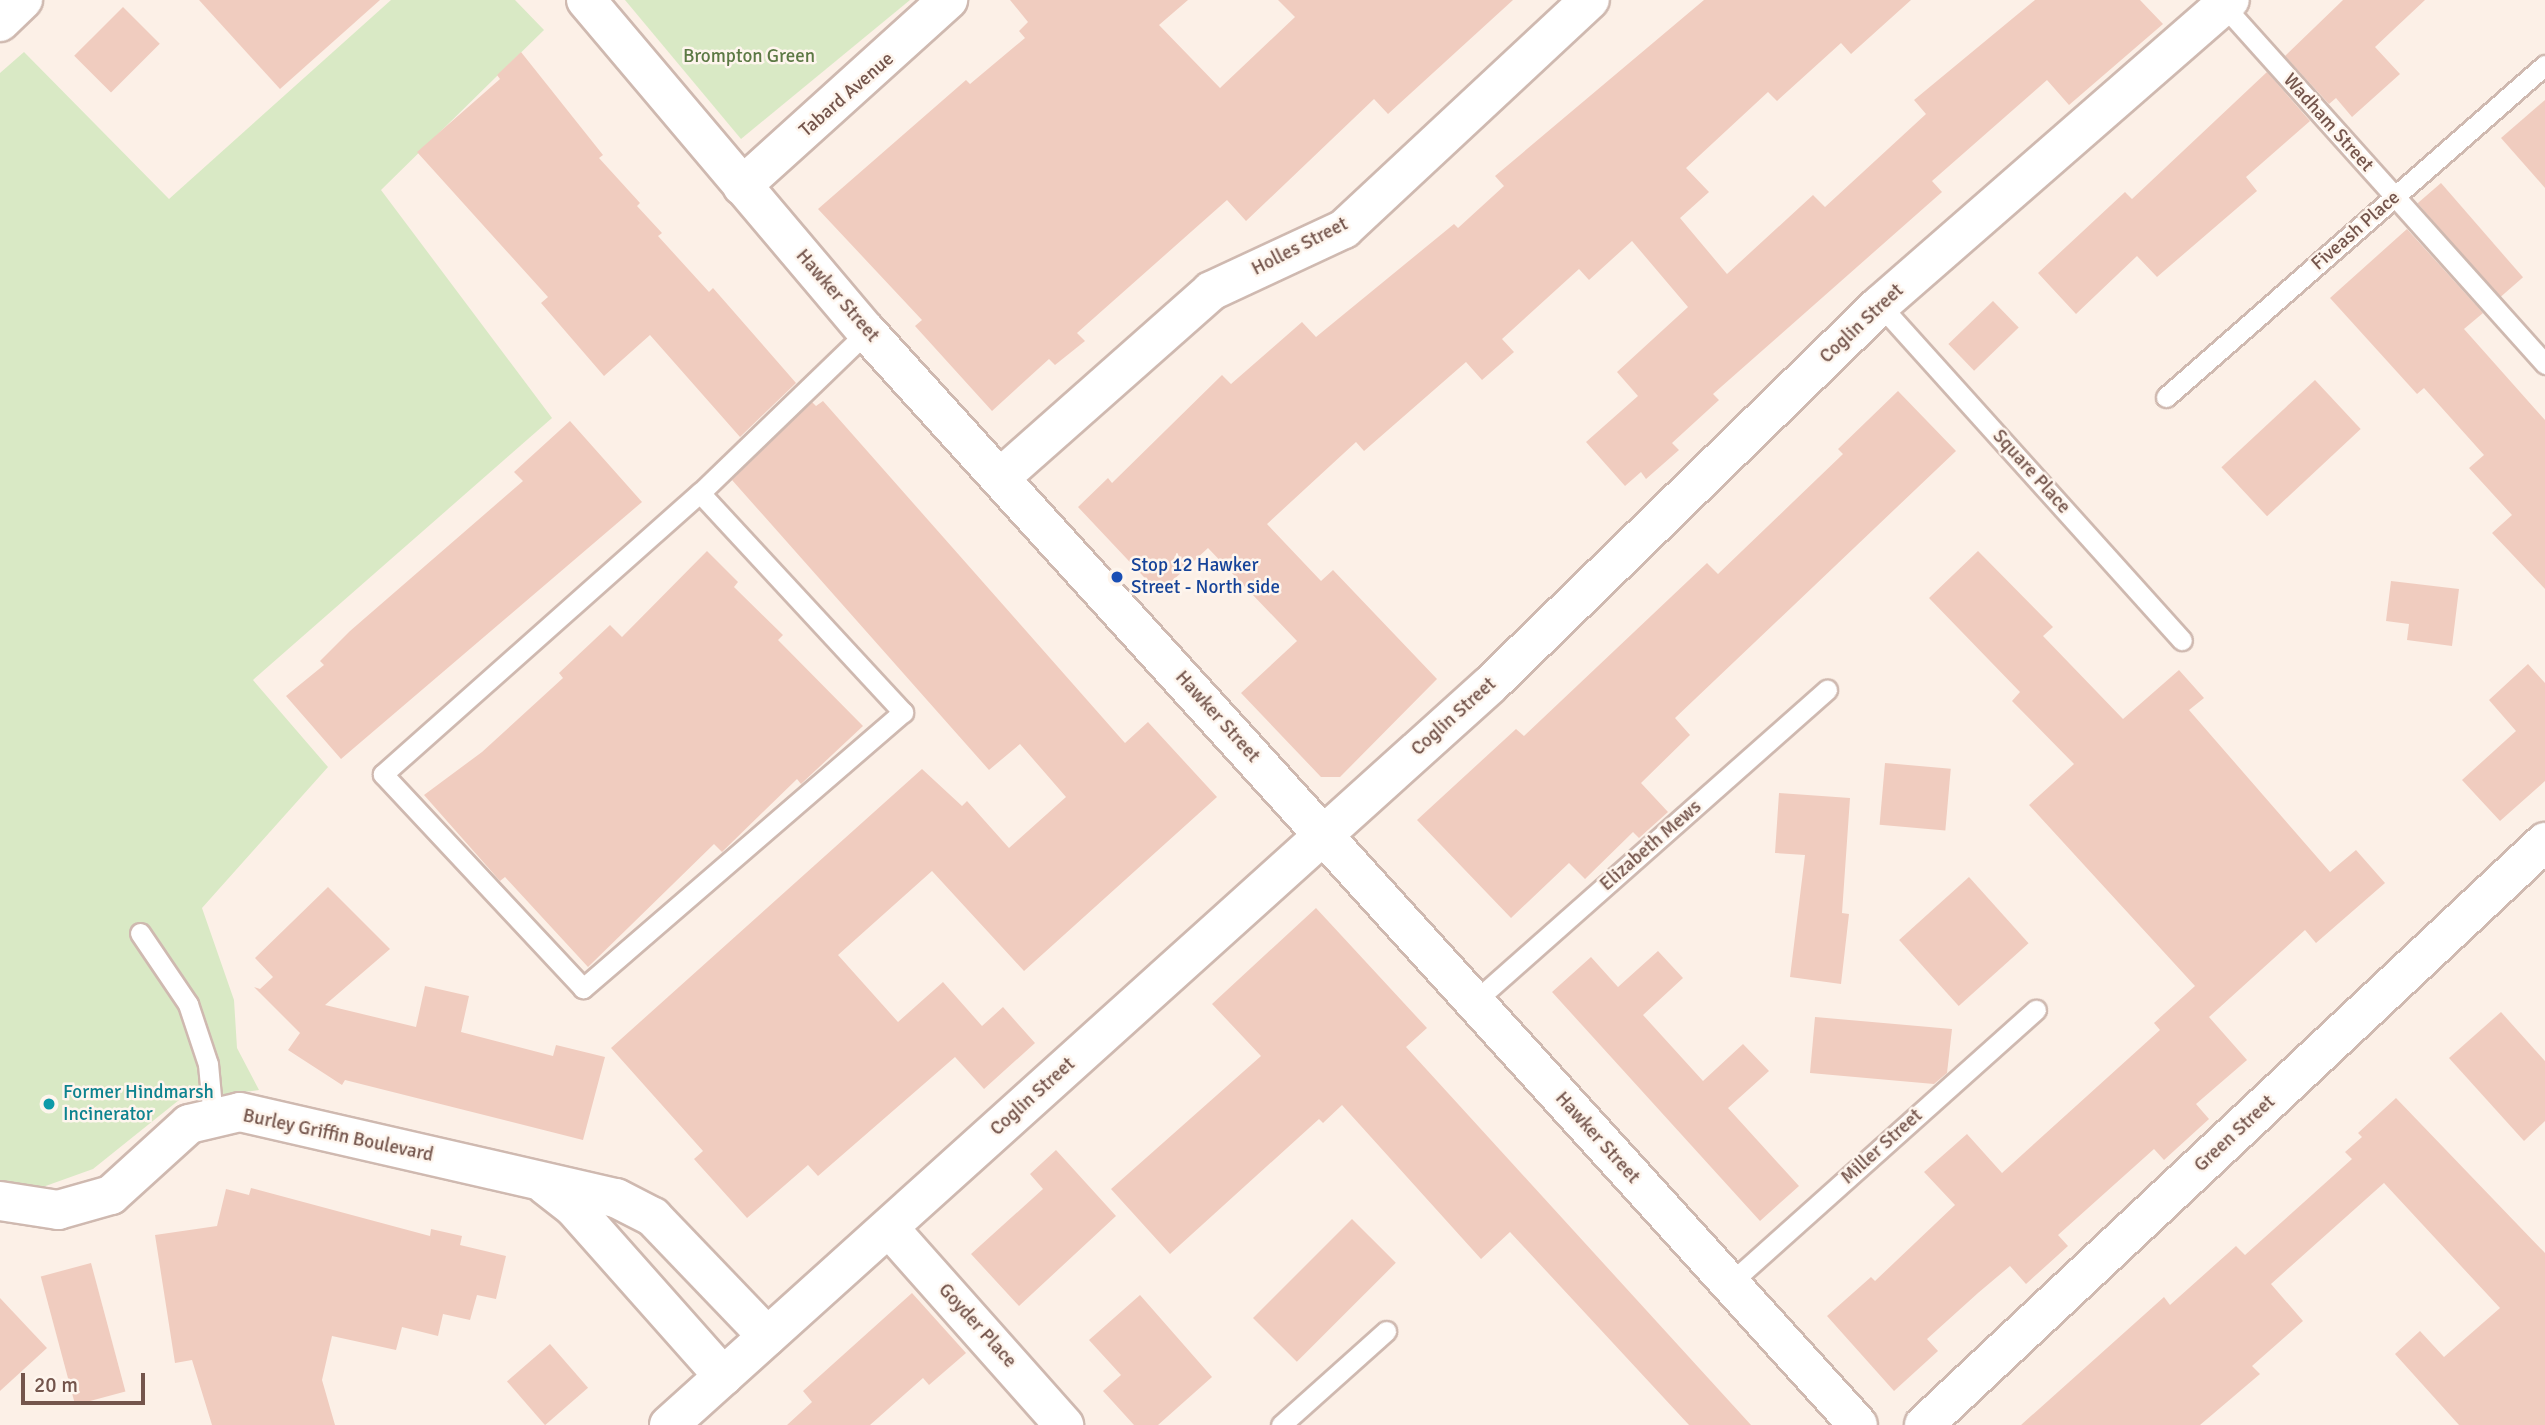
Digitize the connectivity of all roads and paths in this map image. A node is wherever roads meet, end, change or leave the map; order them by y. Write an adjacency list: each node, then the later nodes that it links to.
1 (23, 0): 6 (street)
2 (586, 0): 8 (street, Hawker Street)
3 (948, 0): 8 (street, Tabard Avenue)
4 (1590, 0): 14 (street, Holles Street)
5 (2227, 3): 9 (lane, Wadham Street); 10 (street, Coglin Street)
6 (0, 22)
7 (2545, 65): 9 (lane, Fiveash Place)
8 (743, 186): 11 (street, Hawker Street)
9 (2394, 197): 12 (lane, Wadham Street); 13 (lane, Fiveash Place)
10 (1880, 305): 16 (lane, Square Place); 18 (street, Coglin Street)
11 (867, 331): 14 (street, Hawker Street); 15 (lane)
12 (2545, 364)
13 (2166, 397)
14 (1000, 478): 18 (street, Hawker Street)
15 (700, 493): 15 (lane)
16 (2182, 640)
17 (1827, 690): 21 (lane, Elizabeth Mews)
18 (1324, 835): 21 (street, Hawker Street); 26 (street, Coglin Street)
19 (2545, 842): 35 (street, Green Street)
20 (140, 933): 23 (lane)
21 (1475, 1001): 27 (street, Hawker Street)
22 (2036, 1010): 27 (lane, Miller Street)
23 (213, 1118): 24 (street, Burley Griffin Boulevard); 25 (street, Burley Griffin Boulevard)
24 (538, 1179): 29 (street, Burley Griffin Boulevard); 30 (street, Burley Griffin Boulevard)
25 (0, 1201)
26 (889, 1228): 29 (street, Coglin Street); 32 (street, Goyder Place)
27 (1728, 1285): 34 (street, Hawker Street)
28 (1386, 1331): 33 (lane)
29 (767, 1336): 30 (street, Coglin Street)
30 (723, 1376): 31 (street, Coglin Street)
31 (669, 1425)
32 (1064, 1425)
33 (1282, 1425)
34 (1858, 1425)
35 (1924, 1425)

